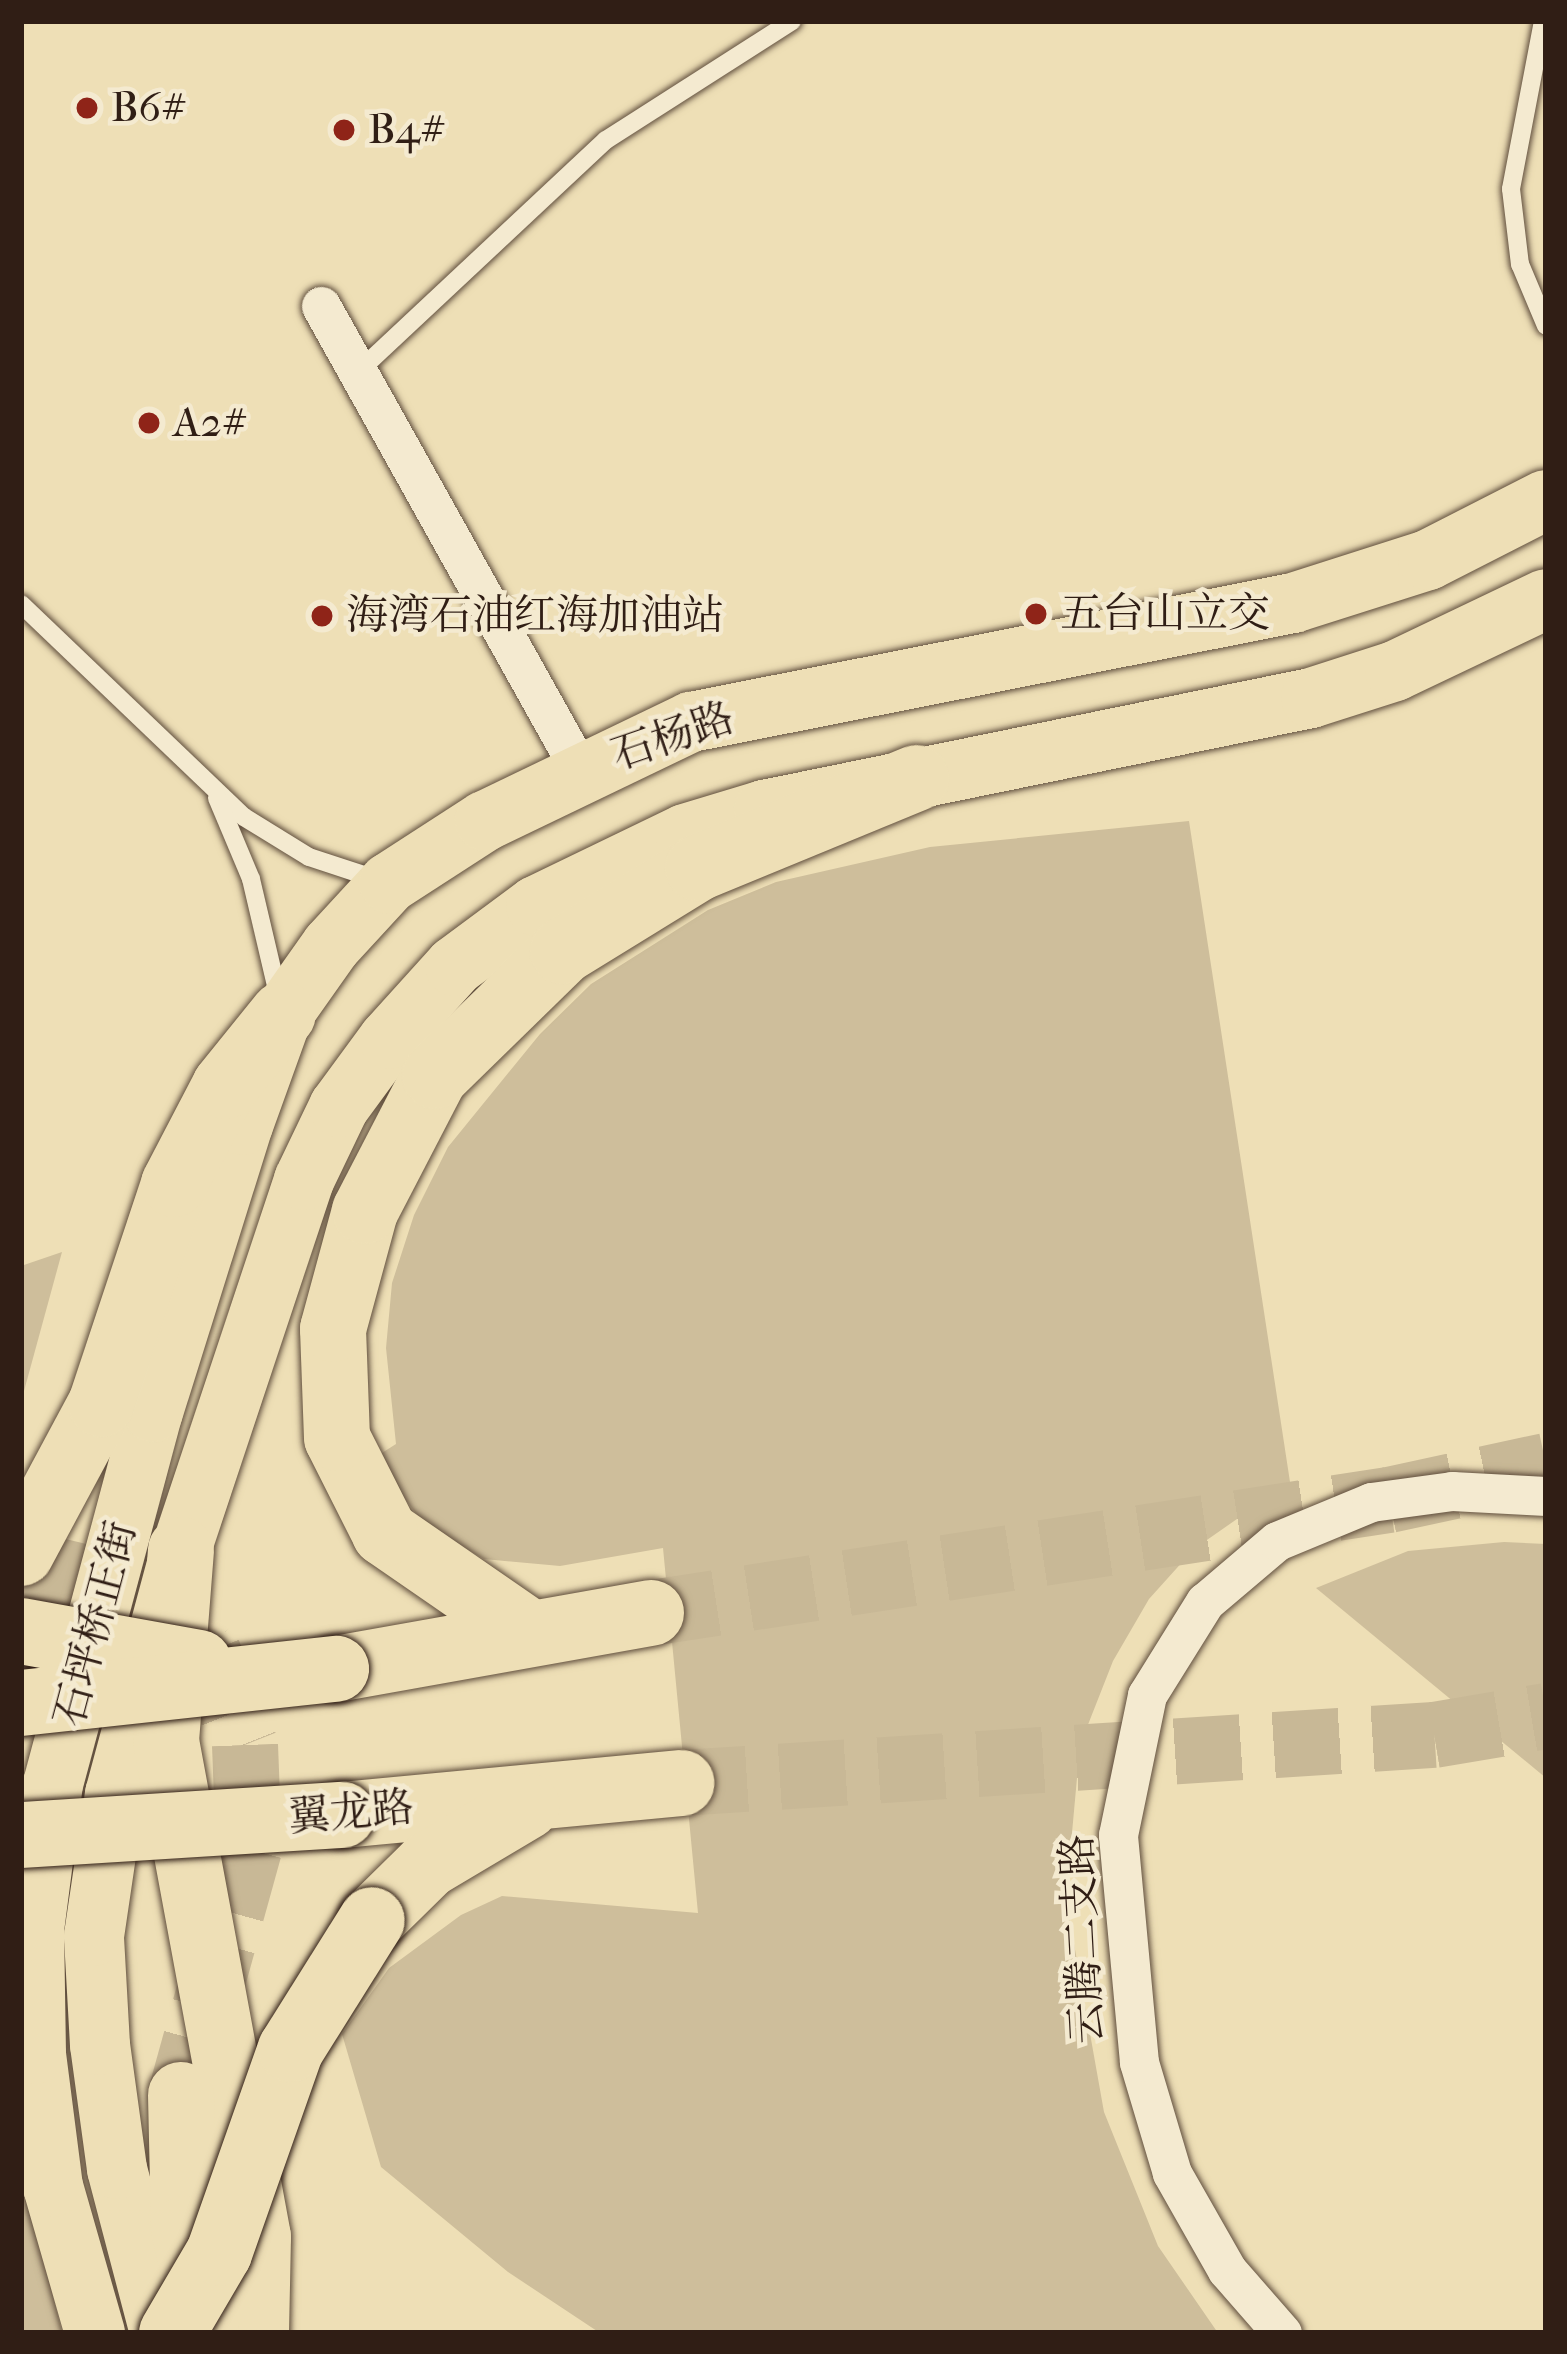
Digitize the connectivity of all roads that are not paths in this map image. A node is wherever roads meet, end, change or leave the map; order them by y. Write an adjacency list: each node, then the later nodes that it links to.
1 (792, 21): 5 (lane)
2 (1543, 21): 4 (lane)
3 (321, 306): 5 (street)
4 (1546, 326)
5 (358, 371): 9 (street)
6 (1546, 500): 9 (main road, 石杨路)
7 (1546, 599): 10 (main road)
8 (21, 604): 11 (lane)
9 (580, 770): 12 (main road, 石杨路)
10 (916, 778): 16 (main road); 20 (highway)
11 (215, 793): 12 (lane); 13 (lane)
12 (389, 883): 13 (main road, 石杨路)
13 (283, 1014): 14 (highway)
14 (127, 1408): 17 (highway); 21 (highway); 28 (main road, 石坪桥正街)
15 (1546, 1496): 33 (street, 云腾二支路)
16 (181, 1550): 27 (highway); 29 (main road, 石坪桥正街)
17 (21, 1553)
18 (651, 1612): 20 (highway)
19 (21, 1630): 22 (highway, bridge)
20 (526, 1631): 22 (highway)
21 (21, 1644)
22 (305, 1673): 23 (highway, bridge)
23 (21, 1703)
24 (681, 1783): 25 (highway, 翼龙路)
25 (550, 1795): 26 (highway, 翼龙路, bridge); 30 (highway, bridge)
26 (21, 1835)
27 (204, 2096): 31 (highway); 32 (highway, bridge)
28 (95, 2333)
29 (160, 2333)
30 (172, 2333)
31 (207, 2333)
32 (256, 2333)
33 (1282, 2333)

